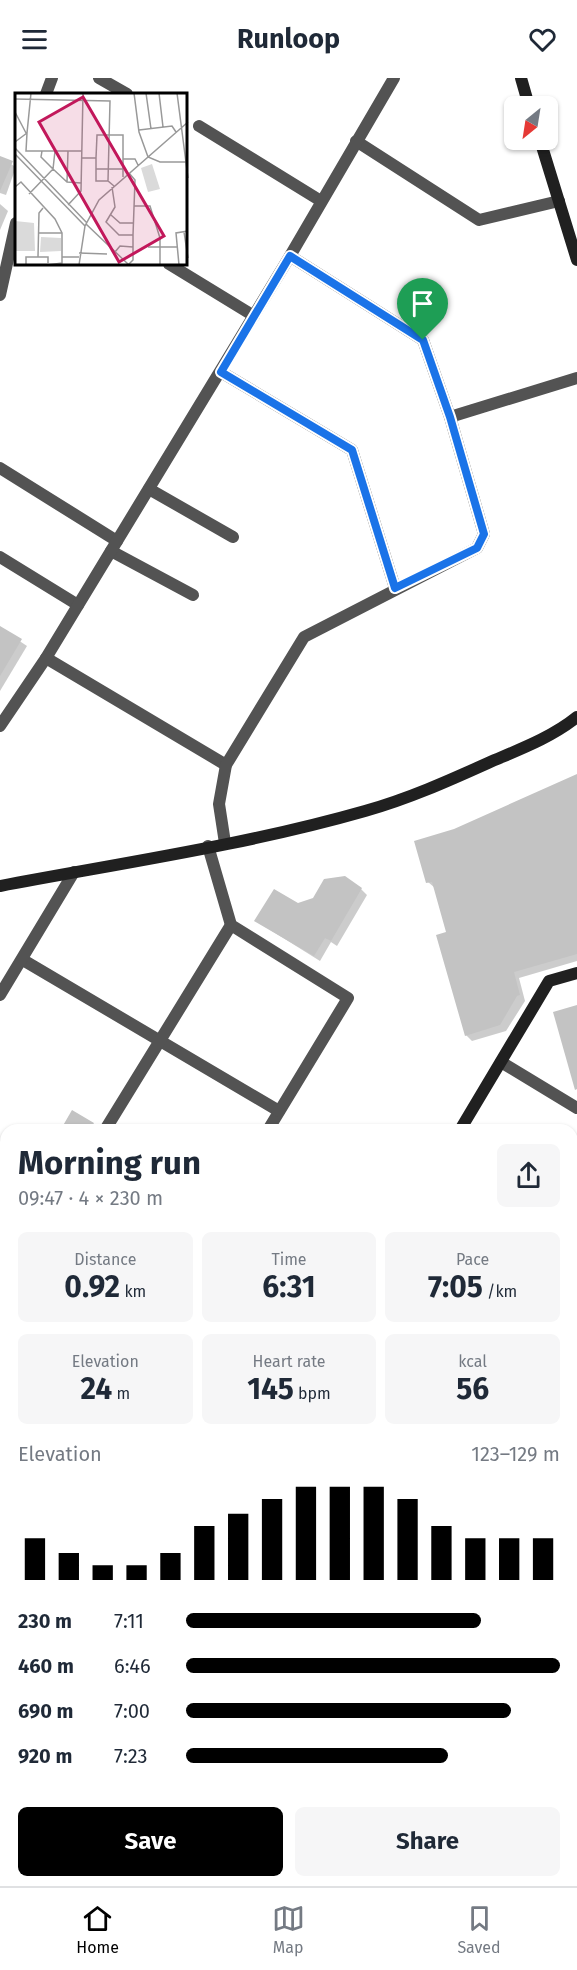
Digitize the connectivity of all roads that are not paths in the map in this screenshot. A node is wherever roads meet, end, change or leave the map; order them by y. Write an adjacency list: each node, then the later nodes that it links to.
1 (52, 78): 5 (street)
2 (99, 78): 6 (street)
3 (521, 78): 7 (street)
4 (391, 79): 9 (street)
5 (46, 93)
6 (125, 93)
7 (527, 96)
8 (199, 126): 11 (street)
9 (356, 141): 11 (street); 12 (street)
10 (543, 150): 12 (street)
11 (321, 201): 14 (street)
12 (559, 201): 15 (street)
13 (15, 228): 17 (street)
14 (290, 256): 18 (street); 21 (street)
15 (577, 259)
16 (172, 266): 18 (street)
17 (0, 295)
18 (254, 316): 19 (street)
19 (221, 372): 23 (street); 27 (street)
20 (577, 378): 21 (street)
21 (450, 417): 27 (street)
22 (0, 468): 25 (street)
23 (149, 489): 24 (street); 25 (street)
24 (233, 537)
25 (114, 546): 28 (street); 29 (street)
26 (0, 557): 29 (street)
27 (395, 588): 33 (street)
28 (193, 595)
29 (78, 605): 30 (street)
30 (46, 658): 32 (street); 33 (street)
31 (577, 717): 34 (street)
32 (0, 726)
33 (226, 765): 34 (street)
34 (225, 843): 35 (street)
35 (208, 846): 36 (street); 38 (street)
36 (74, 872): 37 (street); 39 (street)
37 (0, 886)
38 (231, 925): 42 (street); 45 (street)
39 (23, 960): 41 (street); 42 (street)
40 (577, 973): 43 (street)
41 (0, 995)
42 (158, 1040): 45 (street); 46 (street)
43 (501, 1062): 44 (street); 48 (street)
44 (577, 1108)
45 (279, 1111): 47 (street)
46 (109, 1124)
47 (271, 1124)
48 (464, 1124)

